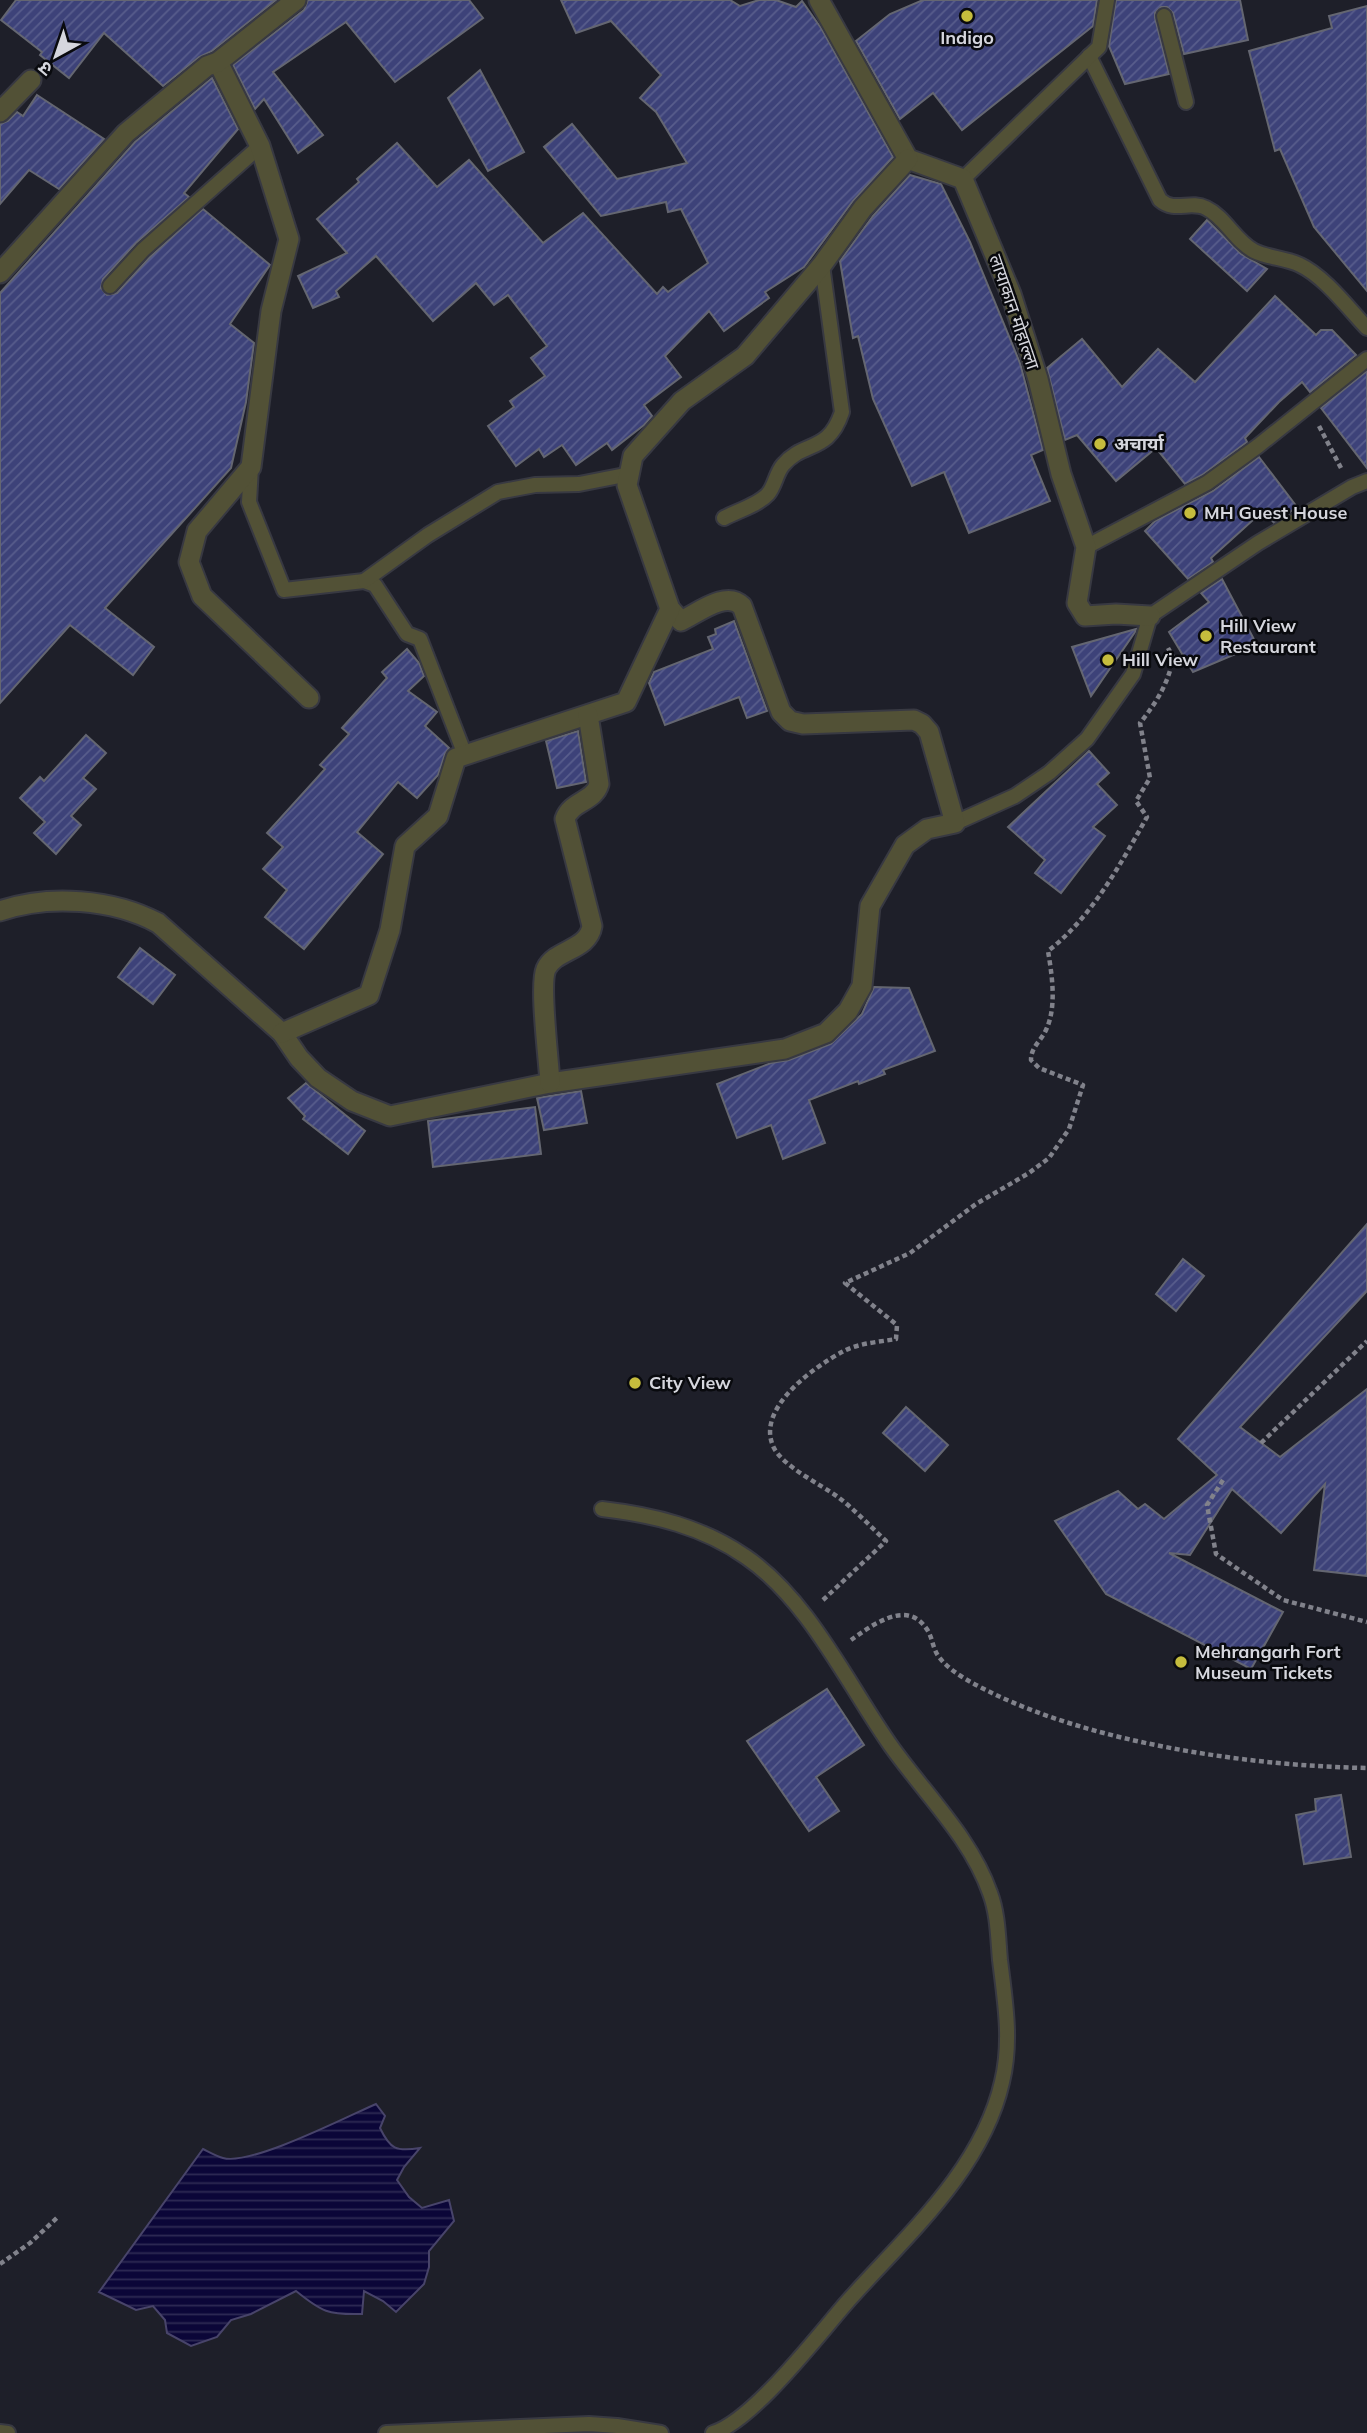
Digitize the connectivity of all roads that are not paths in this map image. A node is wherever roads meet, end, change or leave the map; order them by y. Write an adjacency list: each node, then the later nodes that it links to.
1 (296, 0): 6 (street)
2 (819, 0): 11 (street)
3 (1107, 0): 5 (lane)
4 (1164, 16): 8 (lane)
5 (1089, 56): 12 (lane); 16 (lane)
6 (218, 62): 10 (street); 14 (street)
7 (31, 80): 9 (street)
8 (1186, 102)
9 (0, 112)
10 (260, 146): 15 (lane); 18 (street)
11 (908, 159): 12 (street); 13 (street)
12 (963, 179): 22 (street, लायाकान मोहाल्ला)
13 (822, 265): 19 (street); 21 (lane)
14 (0, 273)
15 (110, 286)
16 (1367, 328)
17 (1367, 359): 22 (lane)
18 (251, 467): 23 (lane); 26 (street)
19 (630, 474): 23 (lane); 24 (street)
20 (1367, 481): 25 (lane)
21 (724, 518)
22 (1086, 547): 25 (street, लायाकान मोहाल्ला)
23 (364, 582): 28 (lane)
24 (670, 609): 27 (street); 29 (street)
25 (1150, 617): 29 (lane)
26 (309, 698)
27 (588, 715): 28 (street); 32 (street)
28 (465, 755): 31 (street)
29 (955, 823): 32 (street)
30 (0, 911): 31 (street)
31 (282, 1033): 32 (street)
32 (550, 1083)
33 (602, 1509): 38 (lane)
34 (0, 2432): 35 (lane)
35 (8, 2433)
36 (386, 2433): 37 (lane)
37 (661, 2433)
38 (713, 2433)

